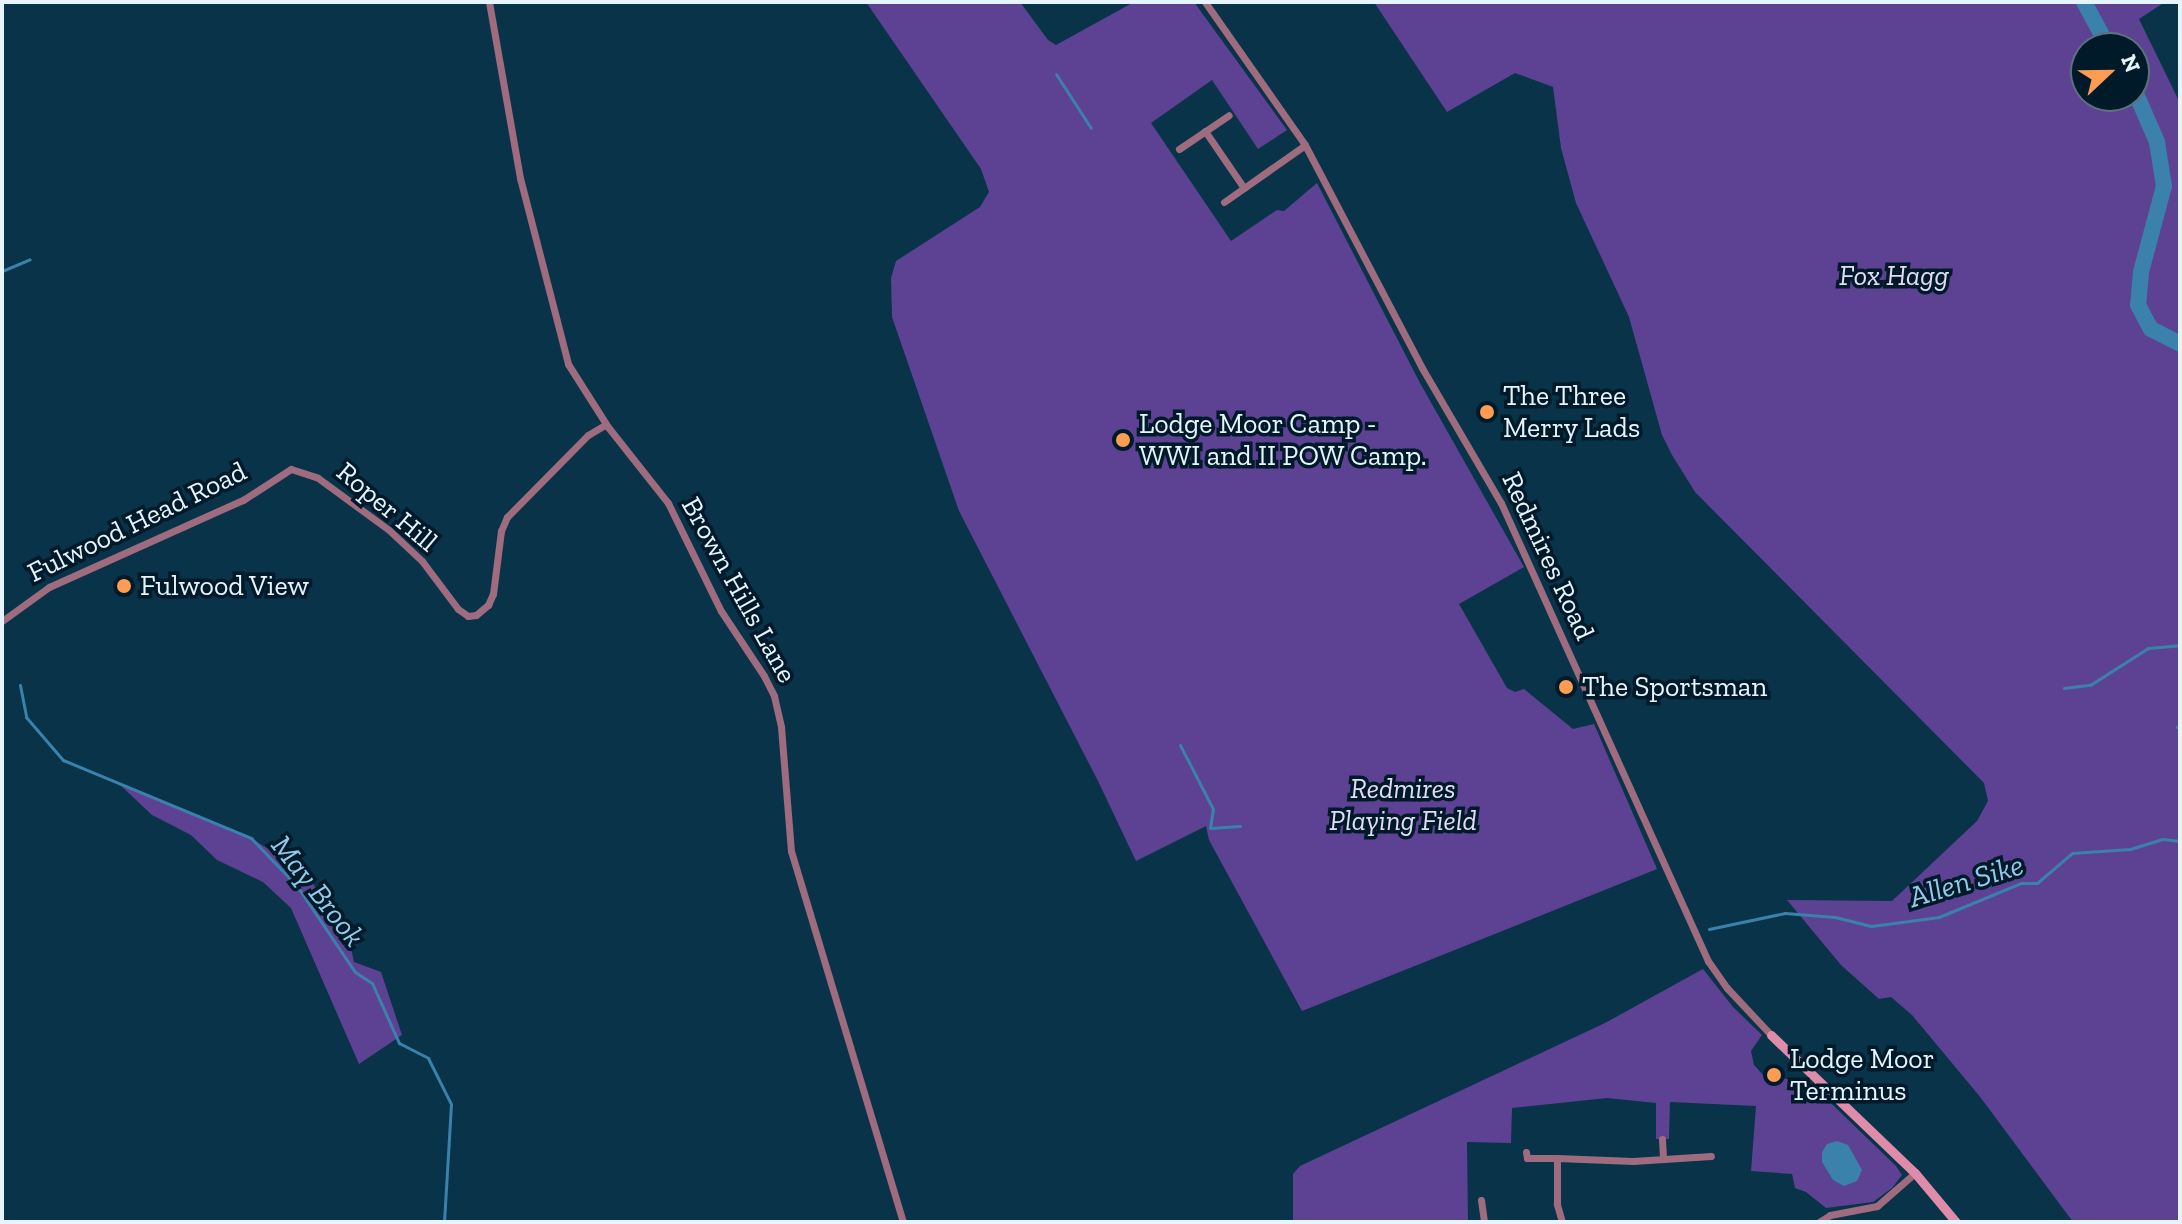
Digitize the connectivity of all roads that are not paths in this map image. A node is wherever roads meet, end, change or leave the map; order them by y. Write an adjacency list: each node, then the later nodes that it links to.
1 (489, 2): 9 (street, Brown Hills Lane)
2 (1205, 2): 5 (street, Redmires Road)
3 (1229, 115): 4 (street)
4 (1205, 131): 6 (street); 7 (street)
5 (1305, 145): 7 (street); 12 (street, Redmires Road)
6 (1179, 149)
7 (1244, 188): 8 (street)
8 (1224, 202)
9 (606, 424): 10 (street, Roper Hill); 20 (street, Brown Hills Lane)
10 (294, 469): 11 (street, Fulwood Head Road)
11 (2, 621)
12 (1771, 1035): 18 (street, Redmires Road)
13 (1662, 1139): 17 (street)
14 (1526, 1155): 16 (street)
15 (1711, 1156): 17 (street)
16 (1557, 1158): 17 (street); 22 (street)
17 (1663, 1159)
18 (1915, 1173): 23 (street); 24 (street, Redmires Road)
19 (1481, 1200): 21 (street)
20 (903, 1222)
21 (1484, 1222)
22 (1562, 1222)
23 (1819, 1222)
24 (1956, 1222)

